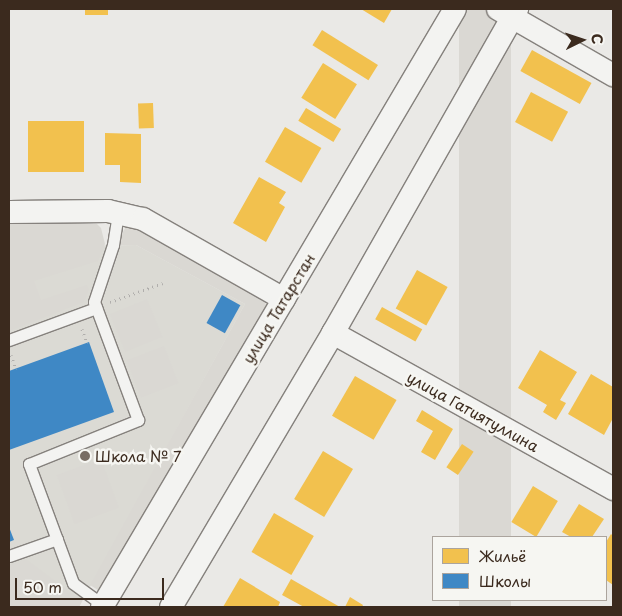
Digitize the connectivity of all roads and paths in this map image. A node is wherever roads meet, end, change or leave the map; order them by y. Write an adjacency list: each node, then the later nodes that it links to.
1 (455, 9): 7 (street, улица Татарстан)
2 (509, 12): 3 (street); 9 (street)
3 (613, 75)
4 (9, 212): 5 (street)
5 (118, 214): 7 (street); 8 (lane)
6 (163, 284): 8 (path)
7 (284, 299): 16 (street, улица Татарстан)
8 (96, 308): 10 (lane); 14 (lane)
9 (333, 333): 13 (street, улица Гатиятуллина); 17 (street)
10 (9, 340)
11 (9, 350): 12 (path)
12 (16, 369)
13 (613, 488)
14 (57, 538): 15 (lane); 16 (lane)
15 (9, 556)
16 (102, 606)
17 (171, 607)

